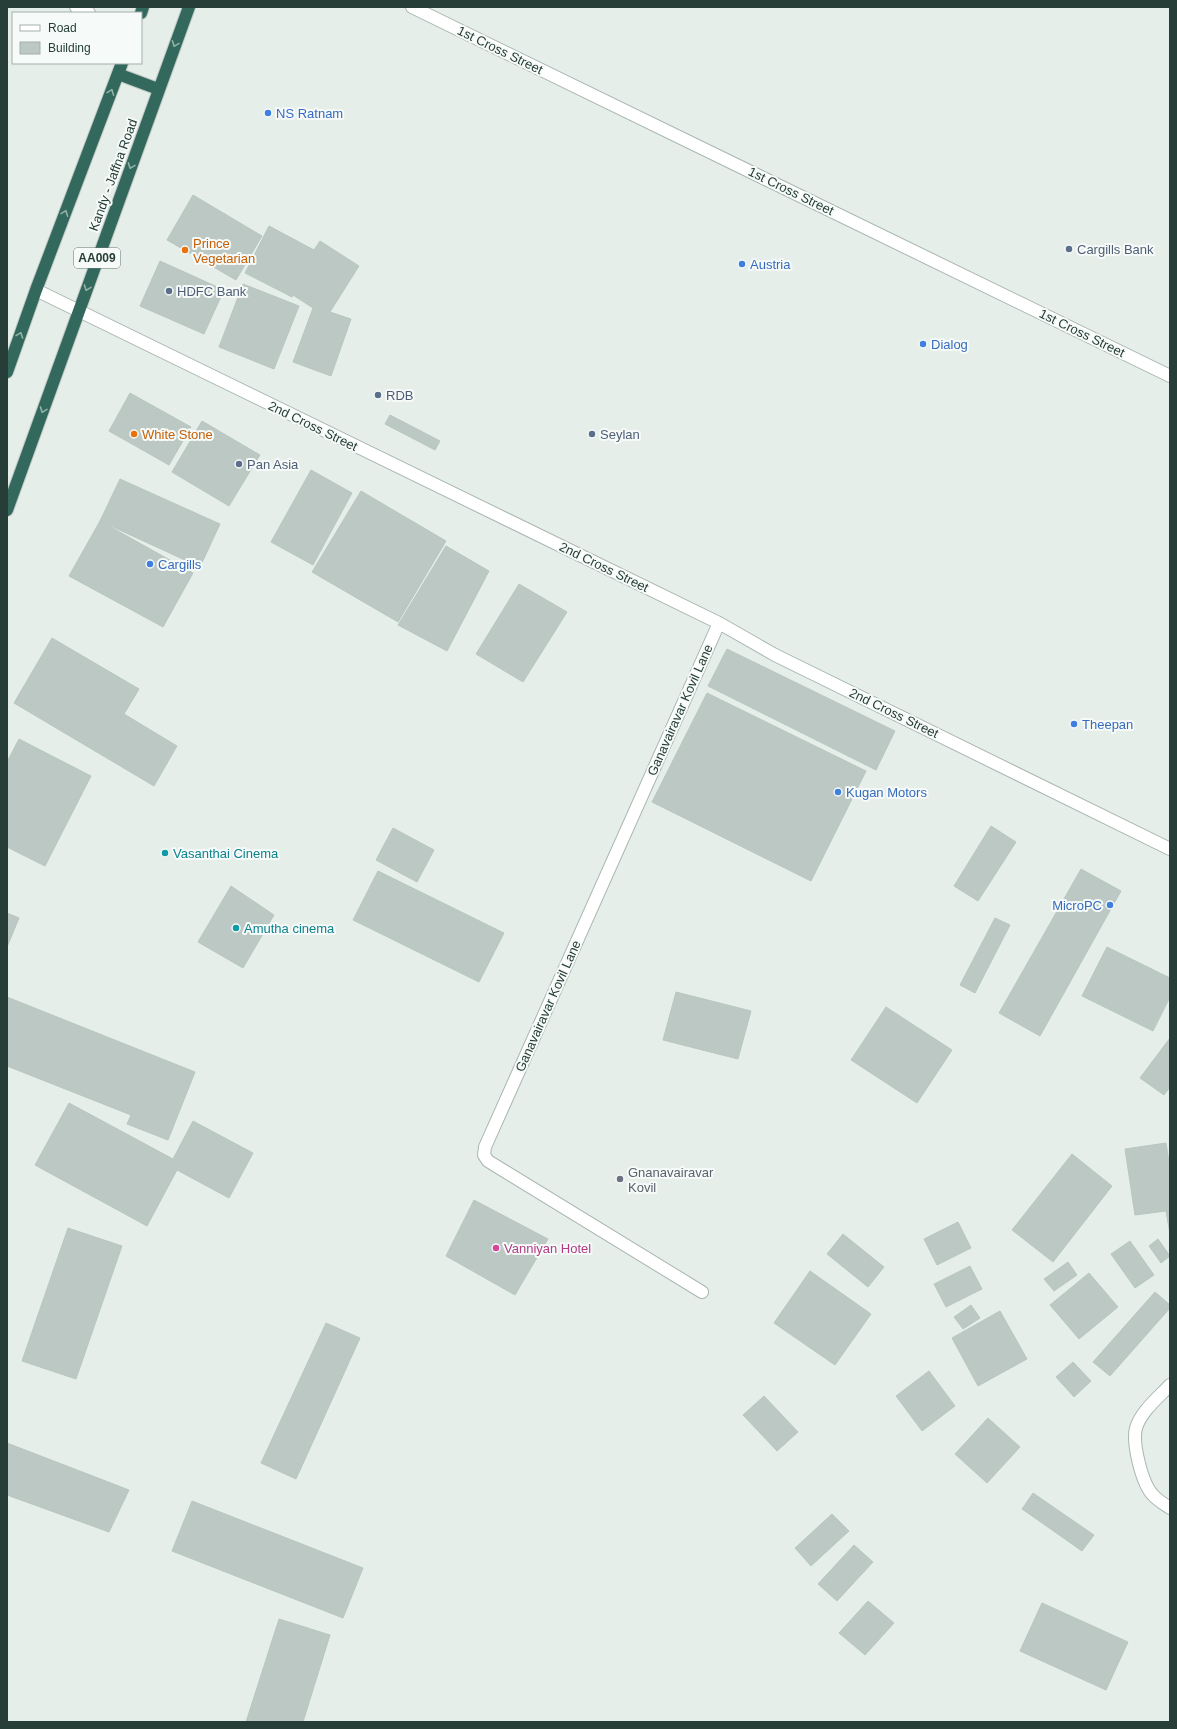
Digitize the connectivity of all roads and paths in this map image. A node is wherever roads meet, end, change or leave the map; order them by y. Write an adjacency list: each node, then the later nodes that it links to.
1 (76, 7): 4 (street)
2 (189, 7): 6 (highway, Kandy - Jaffna Road / AA009, one-way to 6)
3 (412, 7): 10 (street, 1st Cross Street)
4 (88, 12)
5 (120, 68): 6 (highway); 7 (highway, one-way to 5)
6 (158, 90): 8 (highway, Kandy - Jaffna Road / AA009, one-way to 8)
7 (36, 290): 8 (street, 2nd Cross Street); 9 (highway, one-way to 7)
8 (78, 312): 11 (highway, Kandy - Jaffna Road / AA009, one-way to 11); 12 (street, 2nd Cross Street)
9 (7, 372)
10 (1170, 376)
11 (7, 510)
12 (719, 623): 13 (street, 2nd Cross Street); 14 (street, Ganavairavar Kovil Lane)
13 (1170, 849)
14 (702, 1292)
15 (1170, 1385): 16 (street)
16 (1170, 1508)

